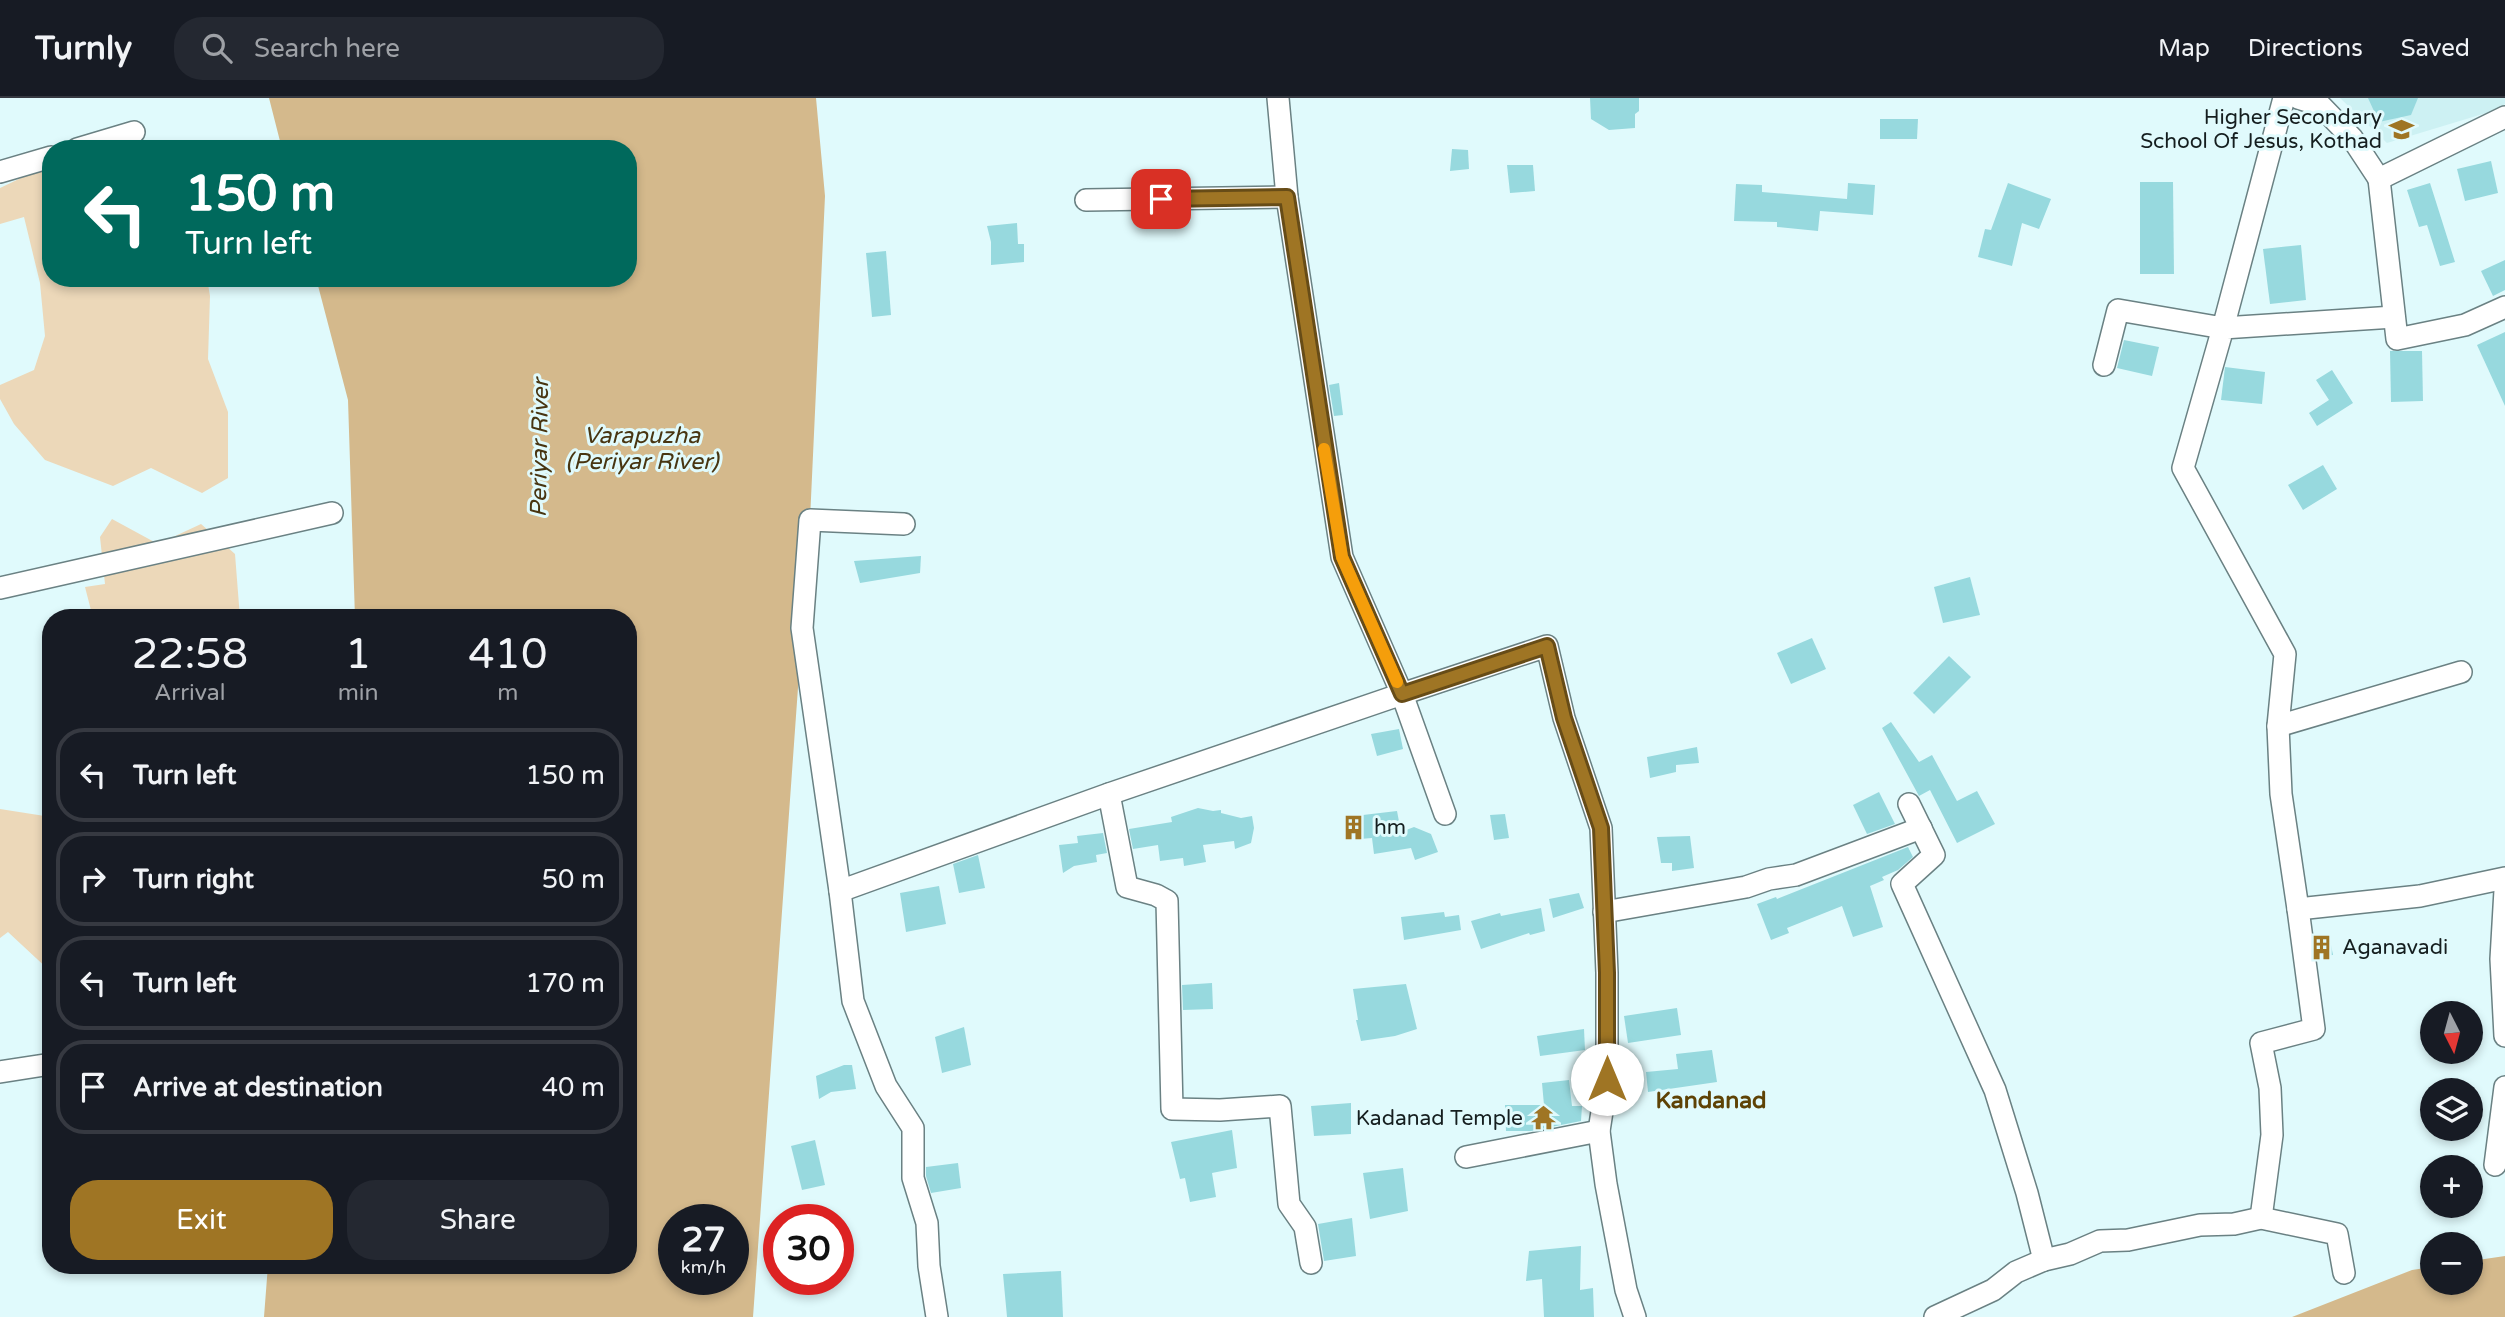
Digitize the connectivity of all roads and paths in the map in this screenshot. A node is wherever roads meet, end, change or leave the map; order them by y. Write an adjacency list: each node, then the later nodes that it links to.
1 (1278, 98): 10 (street)
2 (2284, 98): 14 (street)
3 (2298, 98): 9 (street)
4 (2505, 117): 9 (street)
5 (134, 132): 6 (street)
6 (107, 140)
7 (42, 160): 8 (street)
8 (0, 172)
9 (2379, 179): 13 (street)
10 (1287, 197): 11 (street); 20 (street)
11 (1086, 200)
12 (2505, 307): 13 (street)
13 (2394, 317): 14 (street)
14 (2223, 328): 15 (street); 21 (street)
15 (2104, 365)
16 (332, 513): 18 (street)
17 (904, 524): 28 (street)
18 (0, 588)
19 (2461, 672): 21 (street)
20 (1402, 694): 22 (street); 24 (street); 30 (street)
21 (2278, 726): 29 (street)
22 (1109, 794): 28 (street); 40 (street)
23 (1909, 804): 25 (street)
24 (1445, 814)
25 (1921, 828): 30 (street); 39 (street)
26 (2505, 878): 29 (street)
27 (2505, 890): 31 (street)
28 (840, 891): 42 (street)
29 (2298, 909): 38 (street)
30 (1604, 912): 35 (street)
31 (2505, 1036)
32 (42, 1065): 33 (street)
33 (0, 1072)
34 (2505, 1087): 37 (street)
35 (1599, 1131): 36 (street); 43 (street)
36 (1466, 1157)
37 (2495, 1165)
38 (2261, 1218): 39 (street); 41 (street)
39 (2044, 1260): 44 (street)
40 (1311, 1263)
41 (2344, 1273)
42 (937, 1317)
43 (1635, 1317)
44 (1936, 1317)

